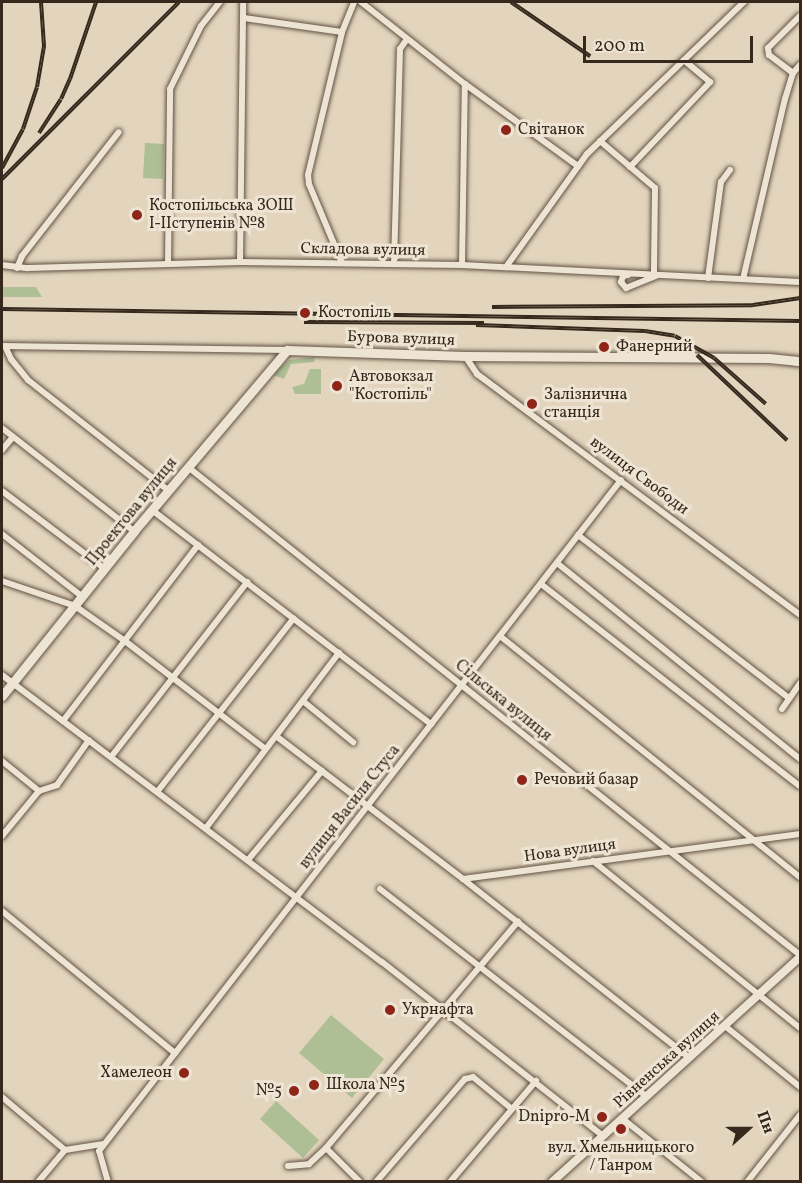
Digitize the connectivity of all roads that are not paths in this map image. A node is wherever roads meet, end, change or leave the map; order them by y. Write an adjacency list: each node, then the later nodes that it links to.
1 (220, 2): 21 (street)
2 (243, 2): 7 (street)
3 (354, 2): 8 (street)
4 (361, 2): 9 (street)
5 (744, 2): 10 (street)
6 (801, 16): 12 (street)
7 (244, 18): 8 (street); 19 (street)
8 (342, 32): 20 (street)
9 (407, 39): 13 (street); 22 (street)
10 (684, 60): 15 (street); 17 (street)
11 (801, 65): 12 (street)
12 (793, 73): 30 (street)
13 (465, 84): 16 (street); 24 (street)
14 (118, 132): 26 (street)
15 (600, 141): 16 (street); 17 (street)
16 (578, 166): 25 (street)
17 (630, 167): 28 (street)
18 (730, 170): 29 (street)
19 (240, 262): 20 (street, Складова вулиця); 21 (street, Складова вулиця)
20 (342, 263): 22 (street, Складова вулиця)
21 (168, 264): 26 (street, Складова вулиця)
22 (394, 264): 24 (street, Складова вулиця)
23 (2, 265): 26 (street, Складова вулиця)
24 (462, 265): 25 (street, Складова вулиця)
25 (506, 267): 27 (street, Складова вулиця)
26 (17, 268)
27 (633, 274): 28 (street, Складова вулиця); 28 (street)
28 (657, 275): 29 (street, Складова вулиця)
29 (708, 278): 30 (street, Складова вулиця)
30 (743, 279): 31 (street, Складова вулиця)
31 (801, 282)
32 (3, 346): 33 (street, Бурова вулиця); 42 (street)
33 (287, 350): 34 (main road, Бурова вулиця); 39 (main road, Проектова вулиця)
34 (465, 356): 35 (main road, Бурова вулиця); 40 (street, вулиця Свободи)
35 (801, 361)
36 (2, 428): 37 (street)
37 (13, 438): 38 (street); 44 (street)
38 (2, 450)
39 (188, 467): 42 (main road, Проектова вулиця); 64 (street, Сільська вулиця)
40 (621, 480): 46 (street, вулиця Василя Стуса); 55 (street, вулиця Свободи)
41 (2, 491): 49 (street)
42 (169, 491): 43 (main road, Проектова вулиця)
43 (152, 510): 44 (main road, Проектова вулиця); 47 (street)
44 (134, 531): 49 (main road, Проектова вулиця)
45 (2, 534): 53 (street)
46 (578, 535): 48 (street, вулиця Василя Стуса); 66 (street)
47 (198, 545): 51 (street); 58 (street)
48 (556, 563): 52 (street, вулиця Василя Стуса); 77 (street)
49 (105, 569): 53 (main road, Проектова вулиця)
50 (2, 581): 54 (street)
51 (247, 582): 56 (street); 61 (street)
52 (541, 584): 57 (street, вулиця Василя Стуса); 80 (street)
53 (83, 597): 54 (main road, Проектова вулиця)
54 (75, 606): 58 (street); 62 (main road, Проектова вулиця)
55 (801, 615)
56 (294, 618): 59 (street); 69 (street)
57 (500, 636): 64 (street, вулиця Василя Стуса); 87 (street)
58 (125, 641): 61 (street); 70 (street)
59 (339, 653): 67 (street); 71 (street)
60 (2, 675): 62 (street)
61 (172, 678): 69 (street); 76 (street)
62 (12, 683): 65 (main road, Проектова вулиця); 70 (street)
63 (801, 683): 66 (street)
64 (462, 685): 71 (street, вулиця Василя Стуса); 88 (street, Сільська вулиця)
65 (2, 696)
66 (789, 698): 68 (street)
67 (303, 701): 72 (street); 74 (street)
68 (782, 709)
69 (219, 713): 75 (street); 82 (street)
70 (63, 721): 73 (street)
71 (431, 724): 83 (street, вулиця Василя Стуса)
72 (276, 736): 75 (street); 79 (street)
73 (89, 740): 76 (street); 81 (street)
74 (352, 742)
75 (266, 750): 84 (street)
76 (111, 757): 82 (street)
77 (801, 759)
78 (2, 760): 81 (street)
79 (322, 771): 83 (street); 89 (street)
80 (801, 786)
81 (39, 791): 86 (street)
82 (157, 792): 84 (street)
83 (368, 806): 92 (street); 94 (street, вулиця Василя Стуса)
84 (206, 828): 89 (street)
85 (801, 834): 87 (street, Нова вулиця)
86 (2, 836)
87 (752, 839): 88 (street, Нова вулиця); 91 (street)
88 (669, 850): 90 (street, Нова вулиця); 97 (street, Сільська вулиця)
89 (248, 860): 94 (street)
90 (593, 861): 92 (street, Нова вулиця); 99 (street)
91 (801, 877)
92 (463, 879): 96 (street)
93 (380, 889): 98 (street)
94 (297, 897): 100 (street); 103 (street, вулиця Василя Стуса)
95 (2, 911): 103 (street)
96 (518, 922): 98 (street); 104 (street)
97 (801, 956): 99 (street, Рівненська вулиця)
98 (481, 965): 100 (street); 108 (street)
99 (758, 995): 101 (street, Рівненська вулиця); 102 (street)
100 (443, 1009): 105 (street); 114 (street)
101 (725, 1026): 104 (street, Рівненська вулиця); 106 (street)
102 (801, 1028)
103 (175, 1053): 113 (street, вулиця Василя Стуса)
104 (690, 1058): 108 (street, Рівненська вулиця)
105 (536, 1082): 109 (street); 112 (street)
106 (801, 1087)
107 (2, 1097): 115 (street)
108 (647, 1097): 111 (street, Рівненська вулиця)
109 (512, 1109): 120 (street); 121 (street)
110 (801, 1115): 124 (street)
111 (622, 1119): 112 (street, Рівненська вулиця); 123 (street)
112 (603, 1136): 122 (street, Рівненська вулиця)
113 (104, 1144): 115 (street); 118 (street, вулиця Василя Стуса)
114 (326, 1148): 116 (street); 119 (street)
115 (65, 1150): 117 (street)
116 (288, 1166)
117 (38, 1182)
118 (108, 1182)
119 (360, 1182)
120 (376, 1182)
121 (450, 1182)
122 (552, 1182)
123 (702, 1182)
124 (747, 1182)

